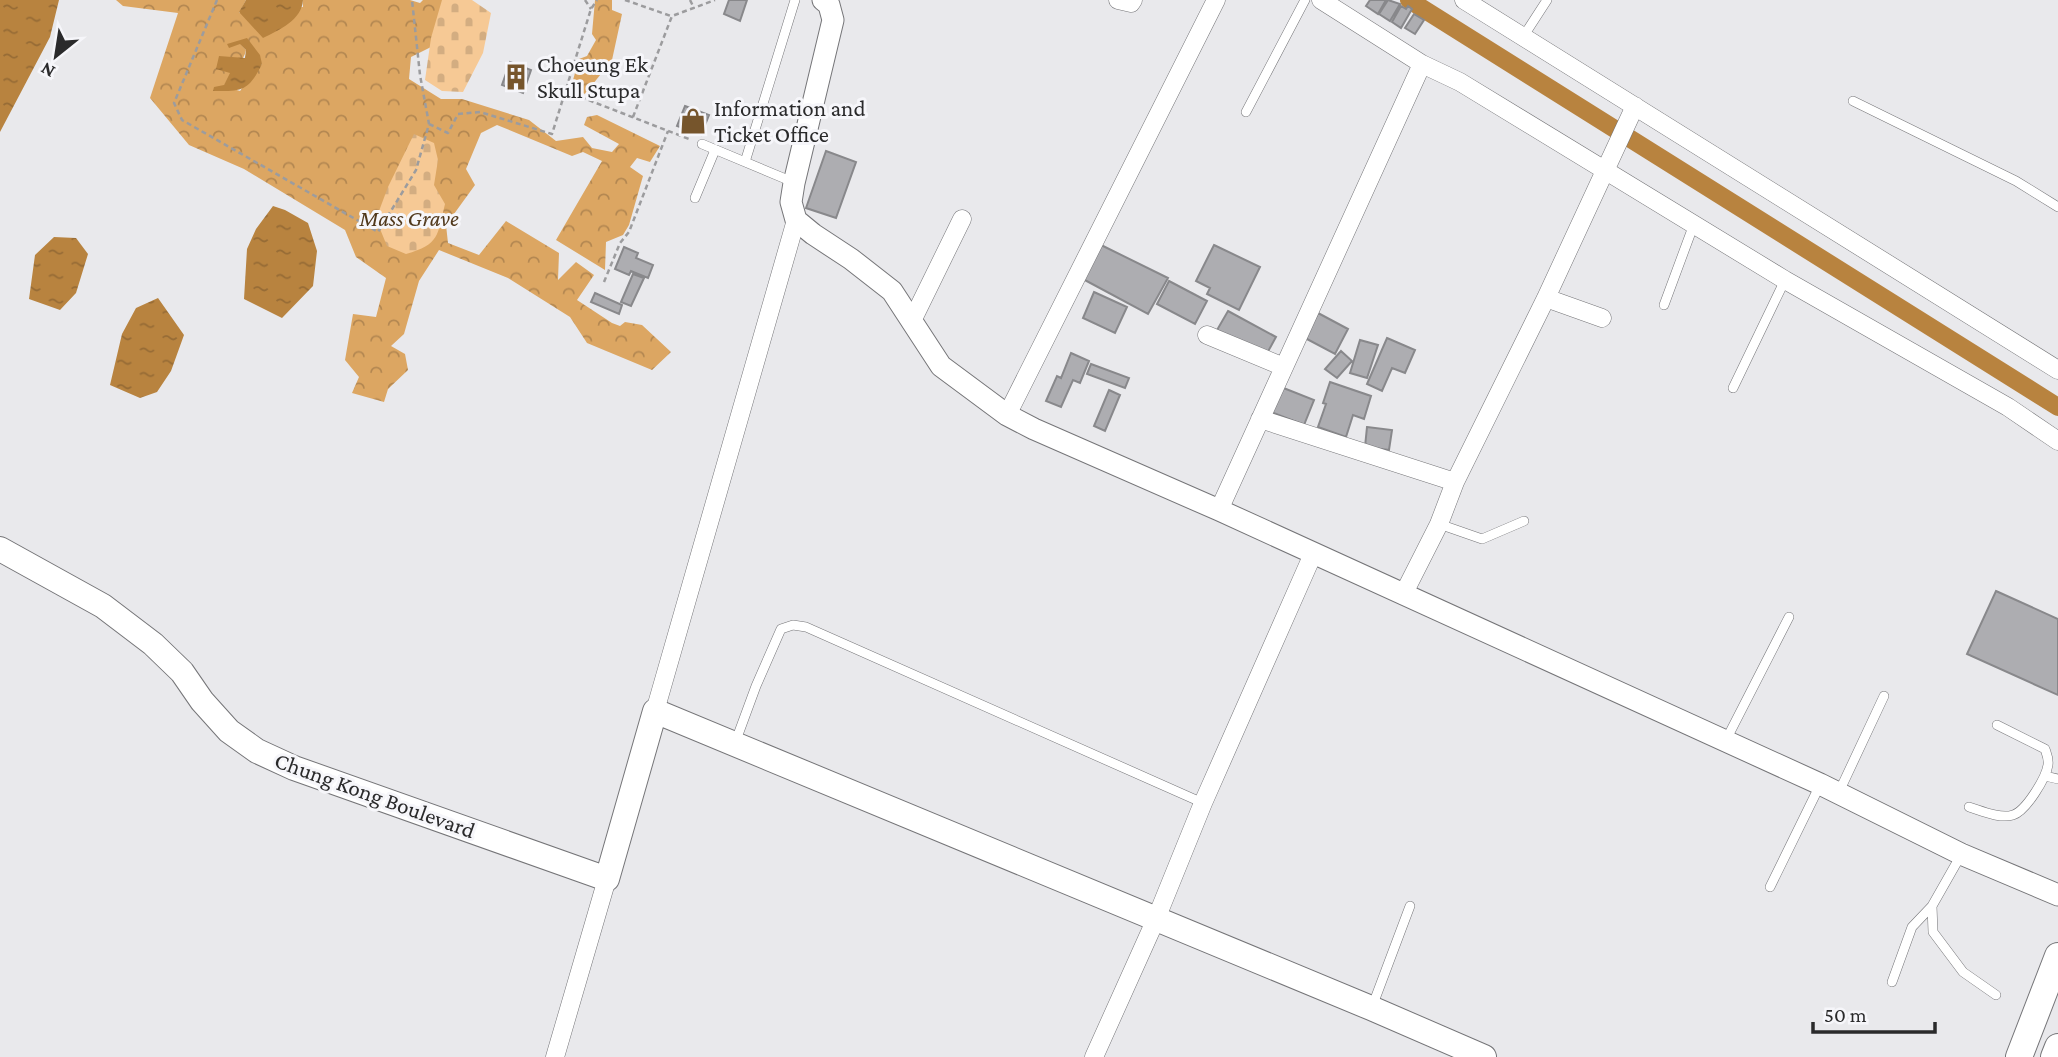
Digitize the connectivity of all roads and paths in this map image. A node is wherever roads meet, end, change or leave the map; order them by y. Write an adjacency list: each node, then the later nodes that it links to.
1 (217, 0): 27 (path)
2 (412, 0): 27 (path)
3 (585, 0): 18 (path)
4 (597, 0): 18 (path)
5 (625, 0): 19 (path)
6 (690, 0): 17 (path)
7 (715, 0): 17 (path)
8 (795, 0): 31 (lane)
9 (823, 0): 33 (street)
10 (1118, 0): 11 (street)
11 (1133, 0)
12 (1216, 0): 49 (street)
13 (1305, 0): 24 (lane)
14 (1321, 0): 21 (street)
15 (1464, 0): 20 (street)
16 (1547, 0): 20 (lane)
17 (694, 8): 19 (path)
18 (591, 9): 22 (path)
19 (672, 16): 26 (path)
20 (1523, 37): 25 (street)
21 (1422, 64): 32 (street); 46 (street)
22 (565, 91): 26 (path); 27 (path)
23 (1853, 101): 35 (lane)
24 (1246, 112)
25 (1632, 114): 32 (street); 47 (street)
26 (633, 117): 28 (path)
27 (429, 124)
28 (668, 131): 29 (path); 40 (path)
29 (702, 144): 30 (lane)
30 (715, 149): 31 (lane); 34 (lane)
31 (745, 162): 33 (lane)
32 (1605, 170): 38 (street); 41 (street)
33 (794, 183): 37 (street)
34 (695, 198)
35 (2058, 207)
36 (962, 219): 44 (street)
37 (796, 220): 44 (street); 61 (street)
38 (1694, 224): 39 (street); 42 (lane)
39 (1785, 280): 48 (lane); 51 (street)
40 (604, 282)
41 (1546, 298): 43 (street); 52 (street)
42 (1664, 305)
43 (1602, 318)
44 (912, 321): 49 (street)
45 (1207, 335): 46 (street)
46 (1284, 367): 50 (street)
47 (2058, 370)
48 (1734, 388)
49 (1007, 415): 53 (street)
50 (1260, 419): 52 (street); 53 (street)
51 (2058, 441)
52 (1455, 482): 55 (street)
53 (1219, 510): 57 (street)
54 (1524, 521): 55 (lane)
55 (1439, 524): 58 (street)
56 (0, 549): 71 (main road, Chung Kong Boulevard)
57 (1313, 554): 58 (street); 68 (street)
58 (1403, 595): 63 (street)
59 (1789, 617): 63 (lane)
60 (1884, 696): 67 (lane)
61 (655, 710): 64 (main road); 71 (main road)
62 (1997, 724): 65 (lane)
63 (1725, 741): 67 (street)
64 (735, 744): 68 (lane); 76 (main road)
65 (2045, 776): 66 (lane); 69 (lane)
66 (2058, 779)
67 (1830, 788): 70 (street); 72 (lane)
68 (1203, 803): 76 (street)
69 (1969, 807)
70 (1961, 854): 73 (street); 75 (lane)
71 (607, 879): 82 (street)
72 (1770, 887)
73 (2058, 895)
74 (1410, 906): 80 (lane)
75 (1932, 906): 78 (lane); 79 (lane)
76 (1156, 919): 80 (main road); 83 (street)
77 (2056, 967): 85 (main road)
78 (1892, 982)
79 (1996, 995)
80 (1371, 1008): 84 (main road)
81 (2058, 1047): 86 (main road)
82 (555, 1057)
83 (1094, 1057)
84 (1484, 1057)
85 (2019, 1057)
86 (2054, 1057)

